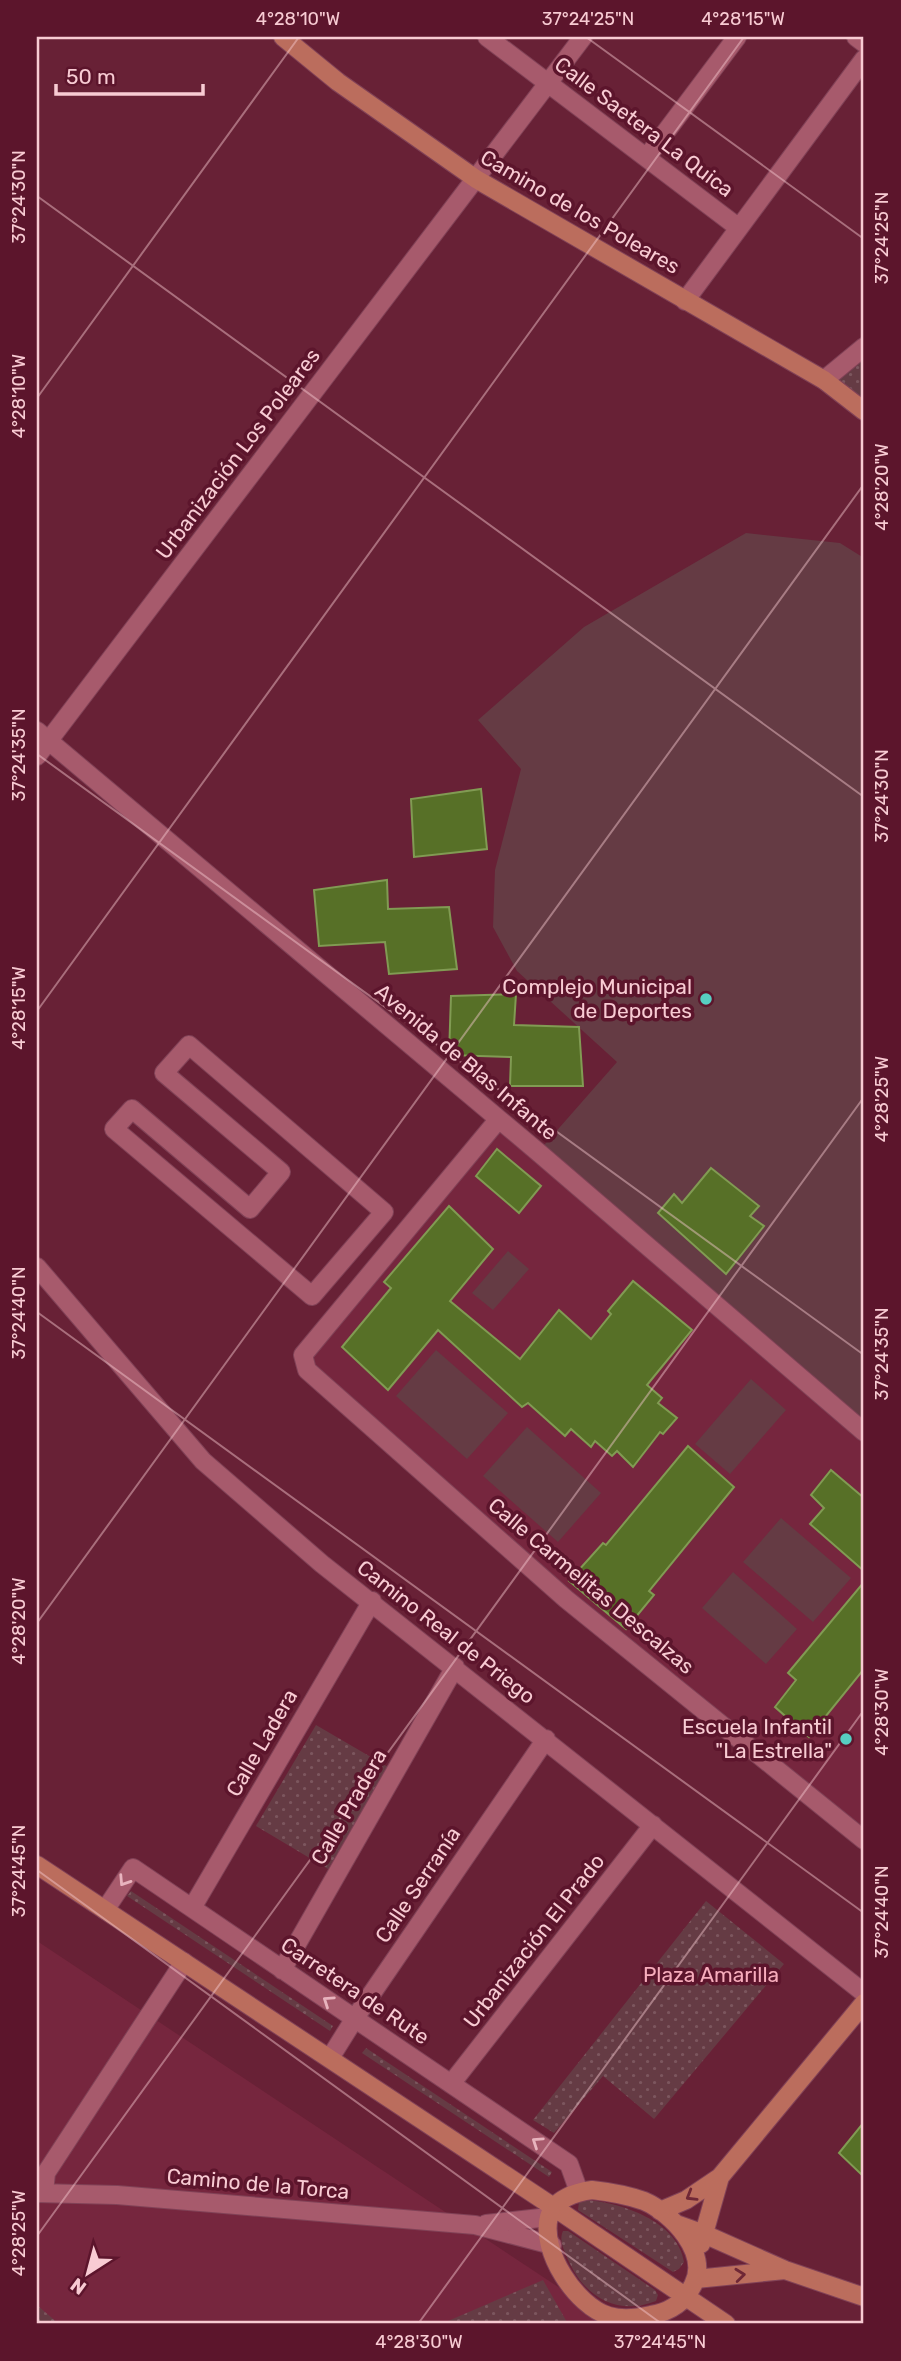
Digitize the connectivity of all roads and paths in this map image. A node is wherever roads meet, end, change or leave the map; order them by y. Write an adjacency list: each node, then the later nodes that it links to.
1 (487, 37): 8 (street, Calle Saetera La Quica)
2 (583, 37): 8 (street, Urbanización Los Poleares)
3 (737, 37): 9 (street)
4 (856, 37): 6 (street)
5 (287, 38): 10 (street, Camino de los Poleares)
6 (864, 43)
7 (864, 59): 11 (street)
8 (548, 82): 9 (street, Calle Saetera La Quica); 10 (street, Urbanización Los Poleares)
9 (647, 158): 11 (street, Calle Saetera La Quica)
10 (476, 179): 12 (street, Camino de los Poleares); 16 (street, Urbanización Los Poleares)
11 (739, 228): 12 (street)
12 (685, 301): 14 (street, Camino de los Poleares)
13 (864, 347): 14 (street)
14 (824, 380): 15 (street, Camino de los Poleares)
15 (864, 411)
16 (43, 735): 17 (street, Urbanización Los Poleares); 18 (street, Avenida de Blas Infante)
17 (37, 757)
18 (498, 1120): 21 (street, Avenida de Blas Infante); 26 (street, Calle Carmelitas Descalzas)
19 (37, 1268): 22 (street, Camino Real de Priego)
20 (312, 1296): 20 (street)
21 (864, 1432)
22 (372, 1601): 23 (street, Camino Real de Priego); 28 (street, Calle Ladera)
23 (455, 1667): 24 (street, Camino Real de Priego); 31 (street, Calle Pradera)
24 (545, 1739): 25 (street, Camino Real de Priego); 34 (street, Calle Serranía)
25 (653, 1825): 32 (street, Camino Real de Priego); 36 (street, Urbanización El Prado)
26 (864, 1840)
27 (37, 1865): 29 (street)
28 (192, 1908): 29 (street, Carretera de Rute, one-way to 29); 31 (street, Carretera de Rute)
29 (105, 1910): 30 (street)
30 (184, 1962): 35 (street); 38 (street)
31 (282, 1970): 34 (street, Carretera de Rute, one-way to 31)
32 (864, 1993)
33 (864, 2003): 37 (street)
34 (355, 2018): 35 (street, Calle Serranía); 36 (street, Carretera de Rute)
35 (330, 2058): 41 (street)
36 (451, 2084): 39 (street, Carretera de Rute, one-way to 36)
37 (720, 2177): 40 (street, one-way to 40); 44 (street)
38 (40, 2192): 43 (street, Camino de la Torca)
39 (579, 2192): 40 (street); 41 (street)
40 (660, 2211): 42 (street)
41 (552, 2212): 43 (street, Camino de la Torca); 45 (street); 49 (street)
42 (676, 2224): 44 (street); 46 (street)
43 (475, 2225): 45 (street, Camino de la Torca)
44 (704, 2234): 46 (street); 47 (street)
45 (552, 2245): 49 (street)
46 (696, 2259): 48 (street)
47 (785, 2270): 48 (street, one-way to 47); 50 (street)
48 (696, 2278): 49 (street)
49 (686, 2296): 51 (street)
50 (864, 2297)
51 (726, 2324)

